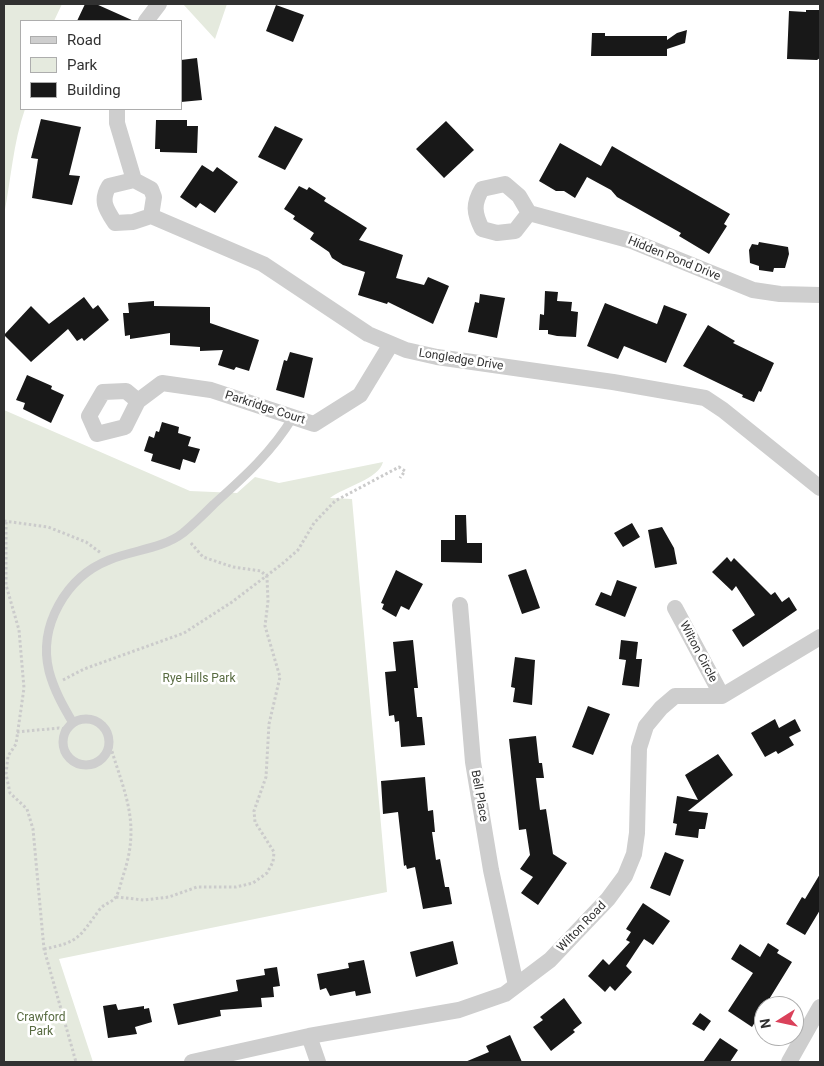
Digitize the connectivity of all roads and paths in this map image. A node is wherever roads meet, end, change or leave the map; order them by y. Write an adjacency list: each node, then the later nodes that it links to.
1 (159, 4): 2 (street)
2 (147, 20)
3 (117, 110): 4 (street)
4 (134, 180): 6 (street); 6 (street)
5 (529, 213): 7 (street, Hidden Pond Drive)
6 (151, 216): 8 (street, Longledge Drive)
7 (820, 295)
8 (391, 344): 10 (street, Parkridge Court); 12 (street, Longledge Drive)
9 (138, 401): 10 (street, Parkridge Court)
10 (293, 417): 14 (lane)
11 (400, 478): 16 (path)
12 (820, 488)
13 (5, 521): 15 (path); 24 (path)
14 (182, 534): 15 (lane); 16 (path)
15 (109, 559): 20 (lane)
16 (267, 577): 20 (path); 26 (path)
17 (460, 606): 28 (street, Bell Place)
18 (675, 608): 21 (street, Wilton Circle)
19 (820, 637): 21 (street)
20 (53, 685): 22 (lane)
21 (722, 696): 28 (street, Wilton Road)
22 (73, 723): 23 (lane); 25 (lane)
23 (66, 731): 24 (path); 25 (lane)
24 (17, 732): 27 (path)
25 (110, 745): 26 (path)
26 (116, 897): 27 (path)
27 (44, 949): 31 (path)
28 (516, 984): 30 (street, Wilton Road)
29 (820, 1007): 34 (street)
30 (309, 1036): 32 (street, Wilton Road); 33 (street)
31 (76, 1062)
32 (192, 1062)
33 (318, 1062)
34 (789, 1062)

